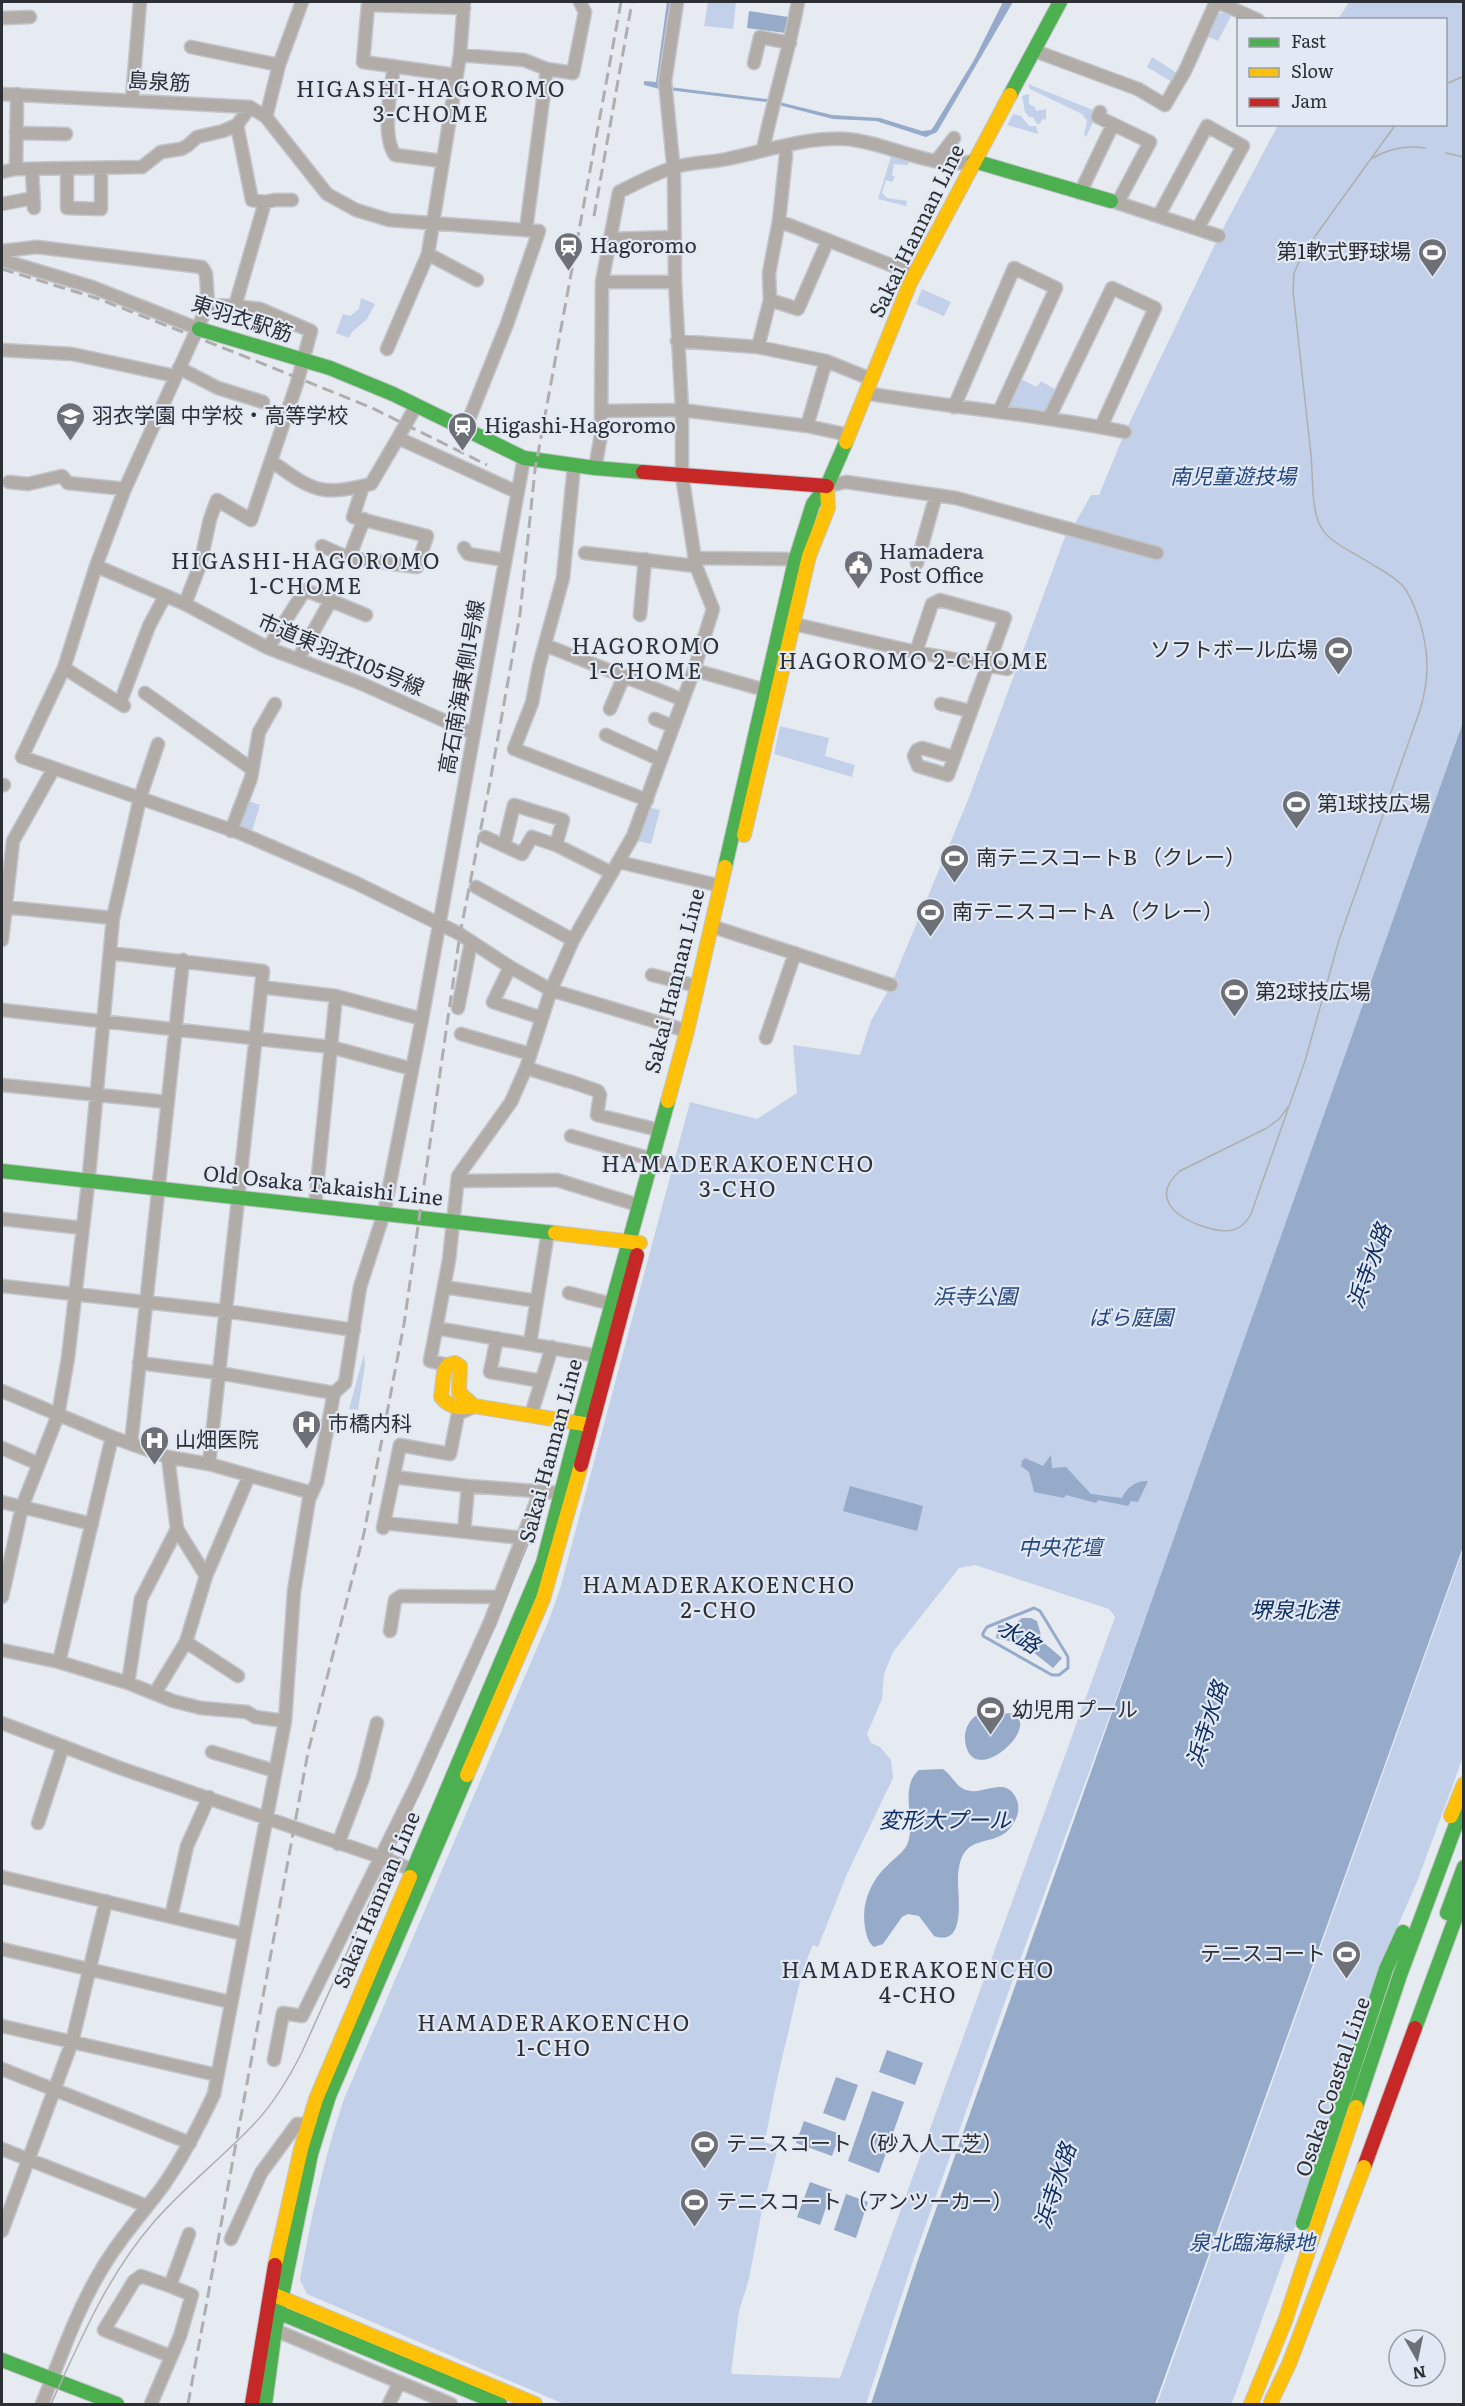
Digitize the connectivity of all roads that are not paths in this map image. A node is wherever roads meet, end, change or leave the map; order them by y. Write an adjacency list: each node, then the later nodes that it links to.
1 (140, 2): 24 (street)
2 (303, 2): 18 (street)
3 (580, 2): 20 (street)
4 (677, 2): 38 (street)
5 (798, 2): 13 (street)
6 (1060, 2): 15 (main road, Sakai Hannan Line)
7 (1217, 2): 9 (street); 15 (street)
8 (464, 5): 16 (street); 19 (street)
9 (1240, 6): 12 (street)
10 (30, 17): 11 (street)
11 (2, 18)
12 (1255, 18)
13 (790, 44): 17 (street); 34 (street)
14 (191, 46): 18 (street)
15 (1035, 51): 37 (main road, Sakai Hannan Line)
16 (460, 55): 20 (street); 21 (street)
17 (754, 63)
18 (279, 65): 27 (street)
19 (394, 66): 21 (street); 36 (street)
20 (547, 69): 53 (street)
21 (456, 75): 36 (street)
22 (2, 93): 23 (street, 島泉筋)
23 (17, 94): 24 (street, 島泉筋); 30 (street)
24 (132, 100): 25 (street, 島泉筋)
25 (250, 107): 27 (street, 島泉筋); 29 (street)
26 (1100, 112): 28 (street)
27 (266, 117): 51 (street, 島泉筋)
28 (1113, 124): 44 (street); 47 (street)
29 (237, 125): 42 (street); 46 (street)
30 (16, 133): 31 (street); 39 (street)
31 (66, 134)
32 (954, 138): 35 (street)
33 (784, 146): 34 (street); 35 (street); 50 (street)
34 (763, 150): 38 (street)
35 (937, 160): 37 (street)
36 (442, 161): 51 (street)
37 (974, 161): 44 (main road); 76 (main road, Sakai Hannan Line)
38 (672, 168): 55 (street); 56 (street)
39 (15, 169): 40 (street); 43 (street)
40 (32, 169): 41 (street); 48 (street)
41 (67, 169): 42 (street); 42 (street)
42 (101, 169)
43 (2, 172)
44 (1080, 193): 47 (main road)
45 (292, 200): 46 (street)
46 (264, 202): 67 (street)
47 (1114, 202): 49 (street)
48 (2, 204)
49 (1159, 215): 52 (street); 52 (street)
50 (779, 221): 57 (street); 65 (street)
51 (433, 223): 53 (street, 島泉筋); 59 (street)
52 (1198, 228): 54 (street)
53 (526, 230): 87 (street, 島泉筋)
54 (1219, 236)
55 (674, 237): 56 (street); 64 (street)
56 (610, 239): 63 (street)
57 (828, 240): 61 (street); 65 (street)
58 (2, 251): 66 (street)
59 (428, 254): 62 (street); 71 (street)
60 (2, 260): 68 (street, 東羽衣駅筋)
61 (911, 273)
62 (477, 280)
63 (602, 282): 64 (street); 82 (street)
64 (675, 282): 69 (street)
65 (770, 300): 70 (street)
66 (208, 305): 67 (street); 68 (street)
67 (235, 306): 73 (street)
68 (199, 328): 73 (main road, 東羽衣駅筋); 75 (street)
69 (677, 341): 70 (street); 81 (street)
70 (758, 347): 74 (street)
71 (387, 349)
72 (2, 350): 75 (street)
73 (303, 360): 79 (main road, 東羽衣駅筋); 92 (street)
74 (826, 361): 76 (street); 85 (street)
75 (177, 372): 78 (street); 99 (street)
76 (871, 379): 77 (main road, Sakai Hannan Line)
77 (866, 393): 80 (street); 89 (main road, Sakai Hannan Line)
78 (263, 402)
79 (416, 406): 87 (main road, 東羽衣駅筋); 90 (street)
80 (954, 407): 83 (street); 83 (street)
81 (682, 410): 82 (street); 85 (street); 95 (street)
82 (601, 411): 94 (street)
83 (999, 412): 84 (street)
84 (1049, 418): 86 (street); 86 (street)
85 (807, 426): 89 (street)
86 (1101, 427): 88 (street)
87 (465, 429): 91 (main road, 東羽衣駅筋)
88 (1125, 432)
89 (849, 435): 98 (main road, Sakai Hannan Line)
90 (398, 438): 97 (street); 100 (street)
91 (524, 458): 93 (main road, 東羽衣駅筋); 100 (street, 高石南海東側1号線)
92 (271, 461): 97 (street); 116 (street)
93 (574, 466): 94 (main road, 東羽衣駅筋); 120 (street)
94 (595, 468): 95 (main road, 東羽衣駅筋)
95 (682, 475): 98 (main road, 東羽衣駅筋); 110 (street)
96 (9, 482): 99 (street)
97 (363, 486): 102 (street)
98 (827, 486): 101 (street); 111 (main road, Sakai Hannan Line); 119 (main road, Sakai Hannan Line)
99 (125, 489): 113 (street)
100 (517, 492): 109 (street, 高石南海東側1号線)
101 (936, 495): 106 (street); 112 (street)
102 (364, 519): 107 (street); 107 (street)
103 (322, 546): 107 (street)
104 (464, 548): 109 (street)
105 (585, 553): 108 (street)
106 (1157, 553)
107 (349, 558)
108 (645, 559): 110 (street); 118 (street)
109 (505, 560): 138 (street, 高石南海東側1号線)
110 (696, 562): 111 (street); 127 (street)
111 (797, 562): 129 (main road, Sakai Hannan Line)
112 (917, 563)
113 (96, 566): 114 (street, 市道東羽衣105号線); 125 (street)
114 (165, 596): 116 (street, 市道東羽衣105号線); 125 (street)
115 (331, 600): 117 (street); 121 (street); 123 (street)
116 (185, 604): 121 (street, 市道東羽衣105号線)
117 (366, 615)
118 (640, 615)
119 (794, 624): 122 (street); 158 (main road, Sakai Hannan Line)
120 (544, 645): 128 (street); 146 (street)
121 (268, 648): 123 (street, 市道東羽衣105号線)
122 (915, 652): 124 (street); 124 (street)
123 (298, 659): 138 (street, 市道東羽衣105号線)
124 (987, 665): 126 (street); 135 (street)
125 (64, 669): 143 (street)
126 (1007, 669)
127 (694, 670): 129 (street); 131 (street)
128 (624, 676): 131 (street); 134 (street)
129 (765, 690): 153 (main road, Sakai Hannan Line)
130 (145, 693): 144 (street)
131 (681, 699): 137 (street)
132 (275, 704): 144 (street)
133 (941, 704): 135 (street)
134 (610, 709)
135 (970, 711): 141 (street)
136 (655, 719): 137 (street)
137 (672, 726): 142 (street)
138 (474, 734): 157 (street, 高石南海東側1号線)
139 (606, 735): 142 (street)
140 (158, 744): 145 (street)
141 (953, 756)
142 (661, 760): 146 (street)
143 (54, 768): 145 (street); 155 (street)
144 (252, 769): 147 (street)
145 (140, 798): 147 (street); 156 (street)
146 (647, 800): 151 (street)
147 (231, 831): 157 (street)
148 (485, 837): 150 (street)
149 (556, 845): 150 (street); 150 (street); 152 (street)
150 (504, 846)
151 (619, 862): 152 (street); 153 (street)
152 (612, 873): 160 (street)
153 (721, 886): 158 (main road, Sakai Hannan Line)
154 (476, 887): 160 (street)
155 (4, 907): 156 (street); 159 (street)
156 (113, 918): 162 (street)
157 (439, 923): 161 (street); 174 (street, 高石南海東側1号線)
158 (717, 927): 163 (street); 168 (main road, Sakai Hannan Line); 191 (main road, Sakai Hannan Line)
159 (2, 940)
160 (573, 940): 170 (street)
161 (471, 942): 165 (street); 172 (street)
162 (110, 953): 164 (street); 176 (street)
163 (795, 953): 167 (street); 181 (street)
164 (183, 960): 169 (street); 177 (street)
165 (510, 967): 170 (street); 175 (street)
166 (652, 975): 168 (street)
167 (891, 985)
168 (697, 986): 178 (main road, Sakai Hannan Line)
169 (261, 987): 171 (street); 180 (street)
170 (551, 990): 175 (street); 178 (street)
171 (336, 996): 174 (street); 182 (street)
172 (458, 1008)
173 (2, 1010): 176 (street)
174 (422, 1018): 185 (street, 高石南海東側1号線)
175 (542, 1018): 183 (street)
176 (104, 1021): 177 (street); 187 (street)
177 (175, 1029): 180 (street); 188 (street)
178 (687, 1031): 189 (main road, Sakai Hannan Line)
179 (462, 1034): 183 (street)
180 (255, 1038): 182 (street); 196 (street)
181 (766, 1038)
182 (331, 1047): 185 (street); 198 (street)
183 (530, 1054): 184 (street)
184 (526, 1068): 189 (street); 193 (street)
185 (412, 1069): 199 (street, 高石南海東側1号線)
186 (2, 1085): 187 (street)
187 (96, 1095): 188 (street); 194 (street)
188 (167, 1102): 195 (street)
189 (659, 1130): 191 (main road, Sakai Hannan Line)
190 (571, 1136): 191 (street)
191 (657, 1160): 197 (main road, Sakai Hannan Line); 204 (main road, Sakai Hannan Line)
192 (2, 1171): 194 (main road, Old Osaka Takaishi Line)
193 (458, 1181): 197 (street); 201 (street)
194 (88, 1182): 195 (main road, Old Osaka Takaishi Line); 202 (street)
195 (158, 1189): 196 (main road, Old Osaka Takaishi Line); 210 (street)
196 (238, 1197): 198 (main road, Old Osaka Takaishi Line); 212 (street)
197 (638, 1204): 204 (main road, Sakai Hannan Line)
198 (315, 1206): 199 (main road, Old Osaka Takaishi Line)
199 (384, 1213): 201 (main road, Old Osaka Takaishi Line); 214 (street, 高石南海東側1号線)
200 (2, 1219): 202 (street)
201 (453, 1221): 203 (main road, Old Osaka Takaishi Line); 206 (street)
202 (82, 1228): 207 (street)
203 (548, 1232): 204 (main road, Old Osaka Takaishi Line); 209 (street)
204 (634, 1241): 211 (main road, Sakai Hannan Line); 228 (main road, Sakai Hannan Line)
205 (2, 1286): 207 (street)
206 (444, 1287): 209 (street); 213 (street)
207 (74, 1293): 210 (street); 226 (street)
208 (568, 1293): 211 (street)
209 (537, 1301): 216 (street)
210 (146, 1302): 212 (street); 219 (street)
211 (612, 1304): 218 (main road, Sakai Hannan Line)
212 (225, 1311): 214 (street); 221 (street)
213 (436, 1328): 215 (street); 220 (street)
214 (354, 1330): 224 (street, 高石南海東側1号線)
215 (497, 1338): 216 (street); 222 (street)
216 (530, 1343): 217 (street)
217 (552, 1347): 218 (street); 222 (street)
218 (598, 1356): 228 (main road, Sakai Hannan Line)
219 (139, 1363): 221 (street); 230 (street)
220 (448, 1365): 225 (main road)
221 (219, 1373): 224 (street); 234 (street)
222 (541, 1381): 227 (street)
223 (2, 1391): 226 (street)
224 (334, 1393): 240 (street, 高石南海東側1号線)
225 (474, 1406): 227 (main road); 236 (street)
226 (58, 1415): 229 (street); 233 (street)
227 (531, 1415): 228 (main road)
228 (585, 1424): 239 (main road, Sakai Hannan Line); 273 (main road, Sakai Hannan Line)
229 (112, 1437): 230 (street); 243 (street)
230 (131, 1444): 232 (street)
231 (2, 1448): 233 (street)
232 (168, 1457): 234 (street); 244 (street)
233 (39, 1464): 242 (street)
234 (209, 1464): 235 (street)
235 (249, 1476): 240 (street); 248 (street)
236 (394, 1477): 237 (street); 245 (street)
237 (468, 1486): 238 (street); 245 (street)
238 (540, 1492): 239 (street); 246 (street)
239 (562, 1492): 273 (main road, Sakai Hannan Line)
240 (312, 1493): 258 (street, 高石南海東側1号線)
241 (2, 1502): 242 (street)
242 (22, 1507): 243 (street); 247 (street)
243 (92, 1524): 254 (street)
244 (177, 1529): 248 (street); 256 (street)
245 (464, 1532): 246 (street)
246 (523, 1539): 249 (street)
247 (4, 1575): 250 (street)
248 (206, 1576): 252 (street)
249 (500, 1597): 251 (street); 271 (street)
250 (2, 1598)
251 (390, 1631)
252 (186, 1642): 255 (street); 257 (street)
253 (2, 1650): 254 (street)
254 (59, 1662): 256 (street)
255 (238, 1676)
256 (128, 1683): 257 (street)
257 (155, 1693): 258 (street)
258 (285, 1721): 263 (street, 高石南海東側1号線)
259 (2, 1723): 261 (street)
260 (377, 1723): 270 (street)
261 (63, 1746): 265 (street); 268 (street)
262 (212, 1752): 263 (street)
263 (275, 1771): 267 (street, 高石南海東側1号線)
264 (1464, 1784): 275 (main road, Osaka Coastal Line)
265 (209, 1797): 267 (street); 278 (street)
266 (1464, 1803): 316 (main road)
267 (266, 1816): 270 (street); 279 (street, 高石南海東側1号線)
268 (38, 1823)
269 (1464, 1840): 280 (main road)
270 (338, 1844): 271 (street)
271 (382, 1858): 273 (street); 286 (street)
272 (1464, 1867): 318 (main road)
273 (419, 1874): 291 (main road, Sakai Hannan Line); 300 (main road, Sakai Hannan Line)
274 (2, 1877): 277 (street)
275 (1427, 1880): 315 (main road); 316 (main road, Osaka Coastal Line)
276 (1464, 1895): 317 (main road, bridge)
277 (106, 1901): 278 (street); 282 (street)
278 (171, 1917): 279 (street)
279 (243, 1934): 283 (street, 高石南海東側1号線)
280 (1429, 1936)
281 (2, 1949): 282 (street)
282 (90, 1969): 283 (street); 285 (street)
283 (230, 2002): 288 (street, 高石南海東側1号線)
284 (2, 2026): 285 (street)
285 (72, 2042): 288 (street); 289 (street)
286 (274, 2060)
287 (2, 2069): 289 (street)
288 (217, 2075): 292 (street, 高石南海東側1号線)
289 (54, 2090): 292 (street); 294 (street)
290 (1374, 2099): 317 (main road, bridge)
291 (308, 2124): 298 (street); 300 (main road, Sakai Hannan Line)
292 (190, 2143): 295 (street, 高石南海東側1号線)
293 (2, 2149): 294 (street)
294 (28, 2159): 295 (street); 296 (street)
295 (147, 2206): 304 (street, 高石南海東側1号線)
296 (2, 2231)
297 (189, 2234): 299 (street)
298 (231, 2239)
299 (170, 2286): 302 (street); 302 (street)
300 (274, 2302): 301 (main road, Sakai Hannan Line); 309 (main road, Sakai Hannan Line); 313 (main road); 314 (main road)
301 (275, 2330): 305 (street); 310 (main road, Sakai Hannan Line)
302 (170, 2356): 308 (street)
303 (2, 2360): 304 (main road)
304 (52, 2379): 306 (street, 高石南海東側1号線); 307 (main road)
305 (399, 2383): 311 (street); 312 (street)
306 (42, 2404)
307 (117, 2404)
308 (151, 2404)
309 (252, 2404)
310 (265, 2404)
311 (389, 2404)
312 (451, 2404)
313 (500, 2404)
314 (535, 2404)
315 (1242, 2404)
316 (1250, 2404)
317 (1269, 2404)
318 (1282, 2404)

